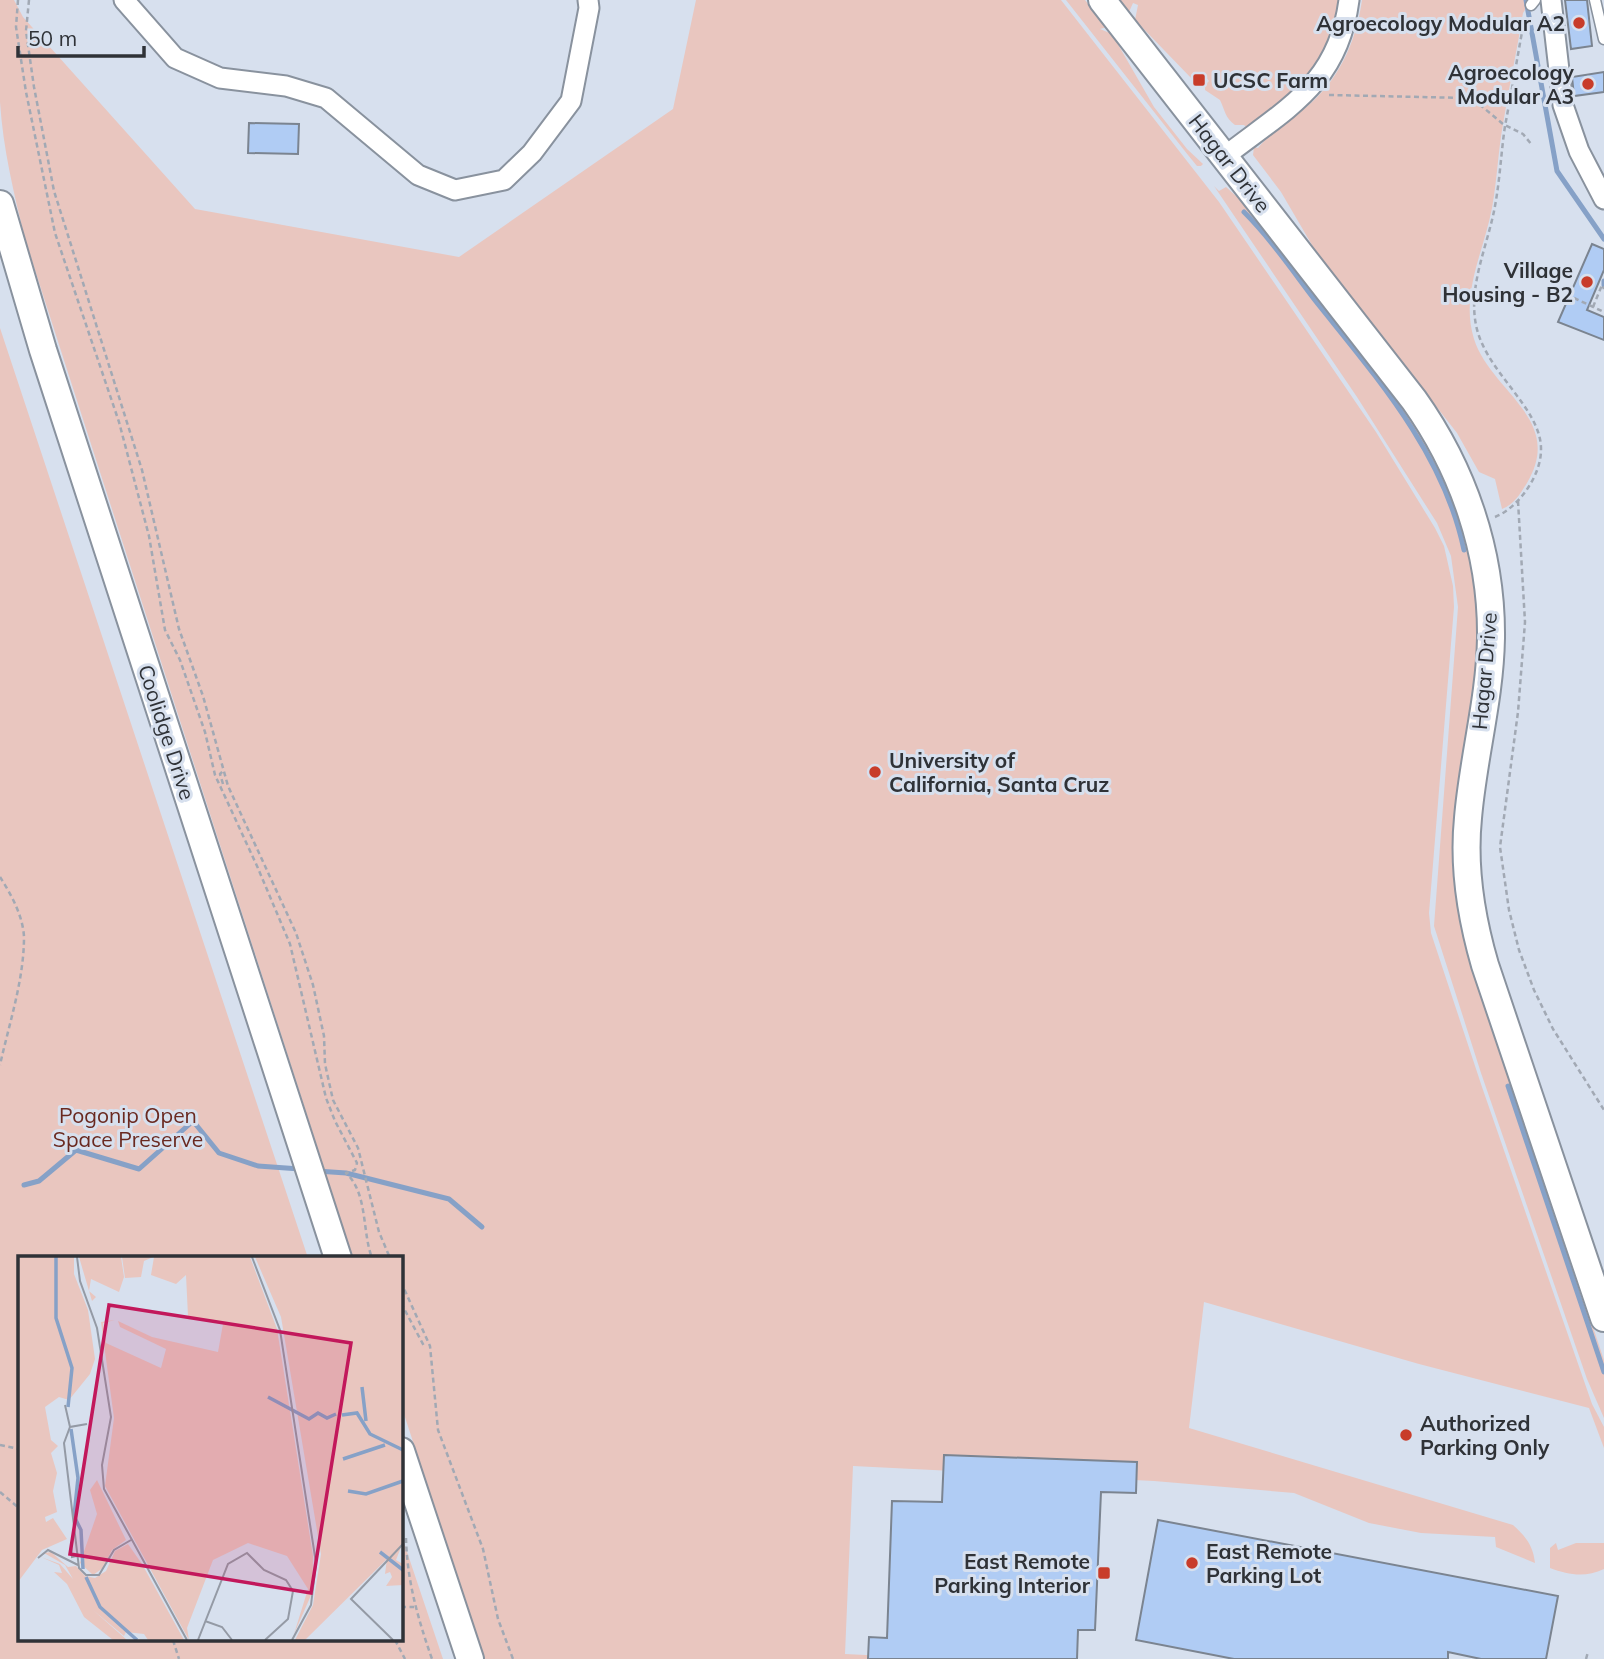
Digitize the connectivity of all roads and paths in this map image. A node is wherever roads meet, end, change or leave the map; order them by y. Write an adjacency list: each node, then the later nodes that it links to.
1 (18, 0): 32 (path)
2 (29, 0): 26 (path)
3 (124, 0): 4 (street)
4 (588, 0)
5 (1102, 0): 17 (main road, Hagar Drive)
6 (1349, 0): 17 (street)
7 (1551, 0): 18 (street)
8 (1595, 0): 10 (lane)
9 (1533, 2): 14 (path)
10 (1603, 21): 11 (lane)
11 (1604, 39)
12 (1324, 96): 13 (path)
13 (1473, 99): 14 (path); 15 (path)
14 (1512, 99): 15 (path)
15 (1505, 126): 16 (path); 24 (path)
16 (1532, 145)
17 (1224, 157): 36 (main road, Hagar Drive)
18 (1604, 199)
19 (0, 204): 31 (main road, Coolidge Drive)
20 (1604, 285): 22 (path)
21 (1574, 298): 22 (path)
22 (1593, 307): 23 (path)
23 (1604, 312)
24 (1518, 501): 25 (path); 30 (path)
25 (1505, 513)
26 (224, 769): 27 (path); 33 (path)
27 (223, 785)
28 (0, 877): 29 (path)
29 (0, 1065)
30 (1604, 1110)
31 (337, 1256)
32 (371, 1256)
33 (389, 1256)
34 (402, 1284): 53 (path)
35 (402, 1305): 37 (path)
36 (1604, 1318)
37 (424, 1346)
38 (0, 1445): 39 (path)
39 (18, 1449)
40 (402, 1454): 52 (main road)
41 (0, 1492): 42 (path)
42 (18, 1507)
43 (405, 1529): 45 (path)
44 (402, 1607): 45 (path)
45 (414, 1607): 51 (path)
46 (174, 1642): 49 (path)
47 (396, 1642): 50 (path)
48 (1588, 1652): 54 (path)
49 (178, 1659)
50 (405, 1659)
51 (432, 1659)
52 (470, 1659)
53 (513, 1659)
54 (1586, 1659)

